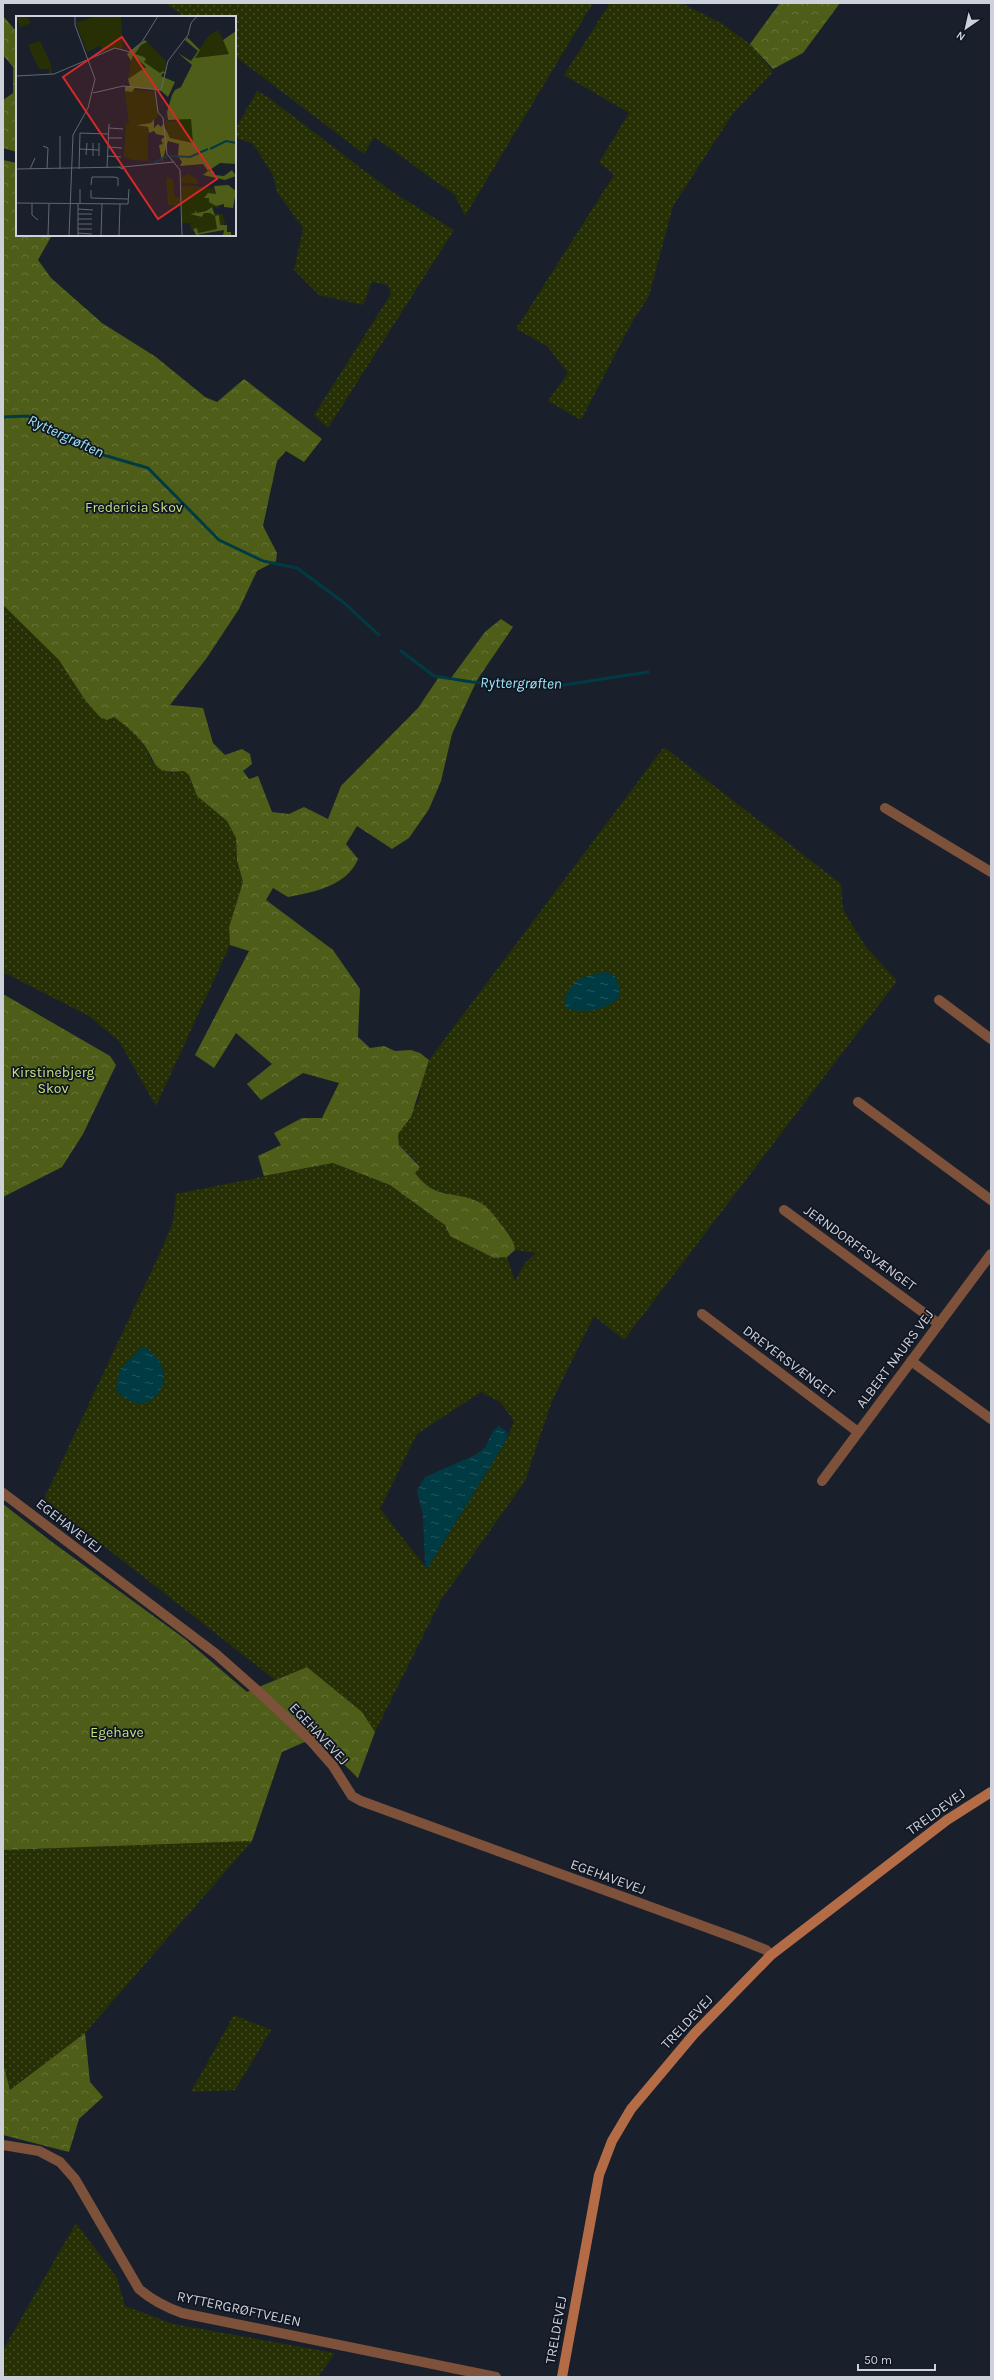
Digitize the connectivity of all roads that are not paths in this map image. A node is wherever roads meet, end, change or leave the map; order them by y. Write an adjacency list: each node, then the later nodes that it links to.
1 (885, 808): 2 (street)
2 (991, 872)
3 (938, 1000): 4 (street)
4 (991, 1038)
5 (858, 1102): 6 (street)
6 (991, 1200)
7 (784, 1210): 10 (street, JERNDORFFSVÆNGET)
8 (991, 1254): 10 (street, ALBERT NAURS VEJ)
9 (702, 1314): 13 (street, DREYERSVÆNGET)
10 (939, 1324): 11 (street, ALBERT NAURS VEJ)
11 (911, 1361): 12 (street); 13 (street, ALBERT NAURS VEJ)
12 (991, 1419)
13 (858, 1432): 14 (street, ALBERT NAURS VEJ)
14 (822, 1481)
15 (3, 1493): 17 (street, EGEHAVEVEJ)
16 (991, 1792): 17 (street, TRELDEVEJ)
17 (771, 1955): 20 (street, TRELDEVEJ)
18 (3, 2145): 19 (street, RYTTERGRØFTVEJEN)
19 (496, 2377)
20 (562, 2377)

